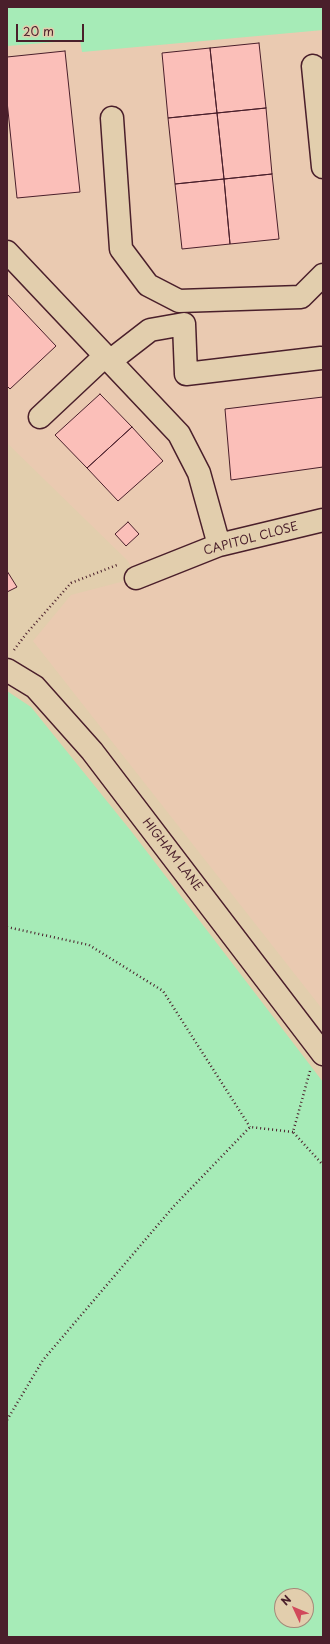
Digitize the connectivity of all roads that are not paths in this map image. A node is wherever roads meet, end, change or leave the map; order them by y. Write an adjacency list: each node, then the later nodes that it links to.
1 (313, 66): 3 (street)
2 (112, 118): 5 (street)
3 (323, 167)
4 (7, 252): 6 (street)
5 (323, 275)
6 (107, 358): 7 (street); 8 (street); 10 (street)
7 (321, 358)
8 (40, 417)
9 (323, 520): 10 (street, CAPITOL CLOSE)
10 (219, 545): 11 (street, CAPITOL CLOSE)
11 (136, 578)
12 (9, 662): 13 (street, HIGHAM LANE)
13 (320, 1050)

